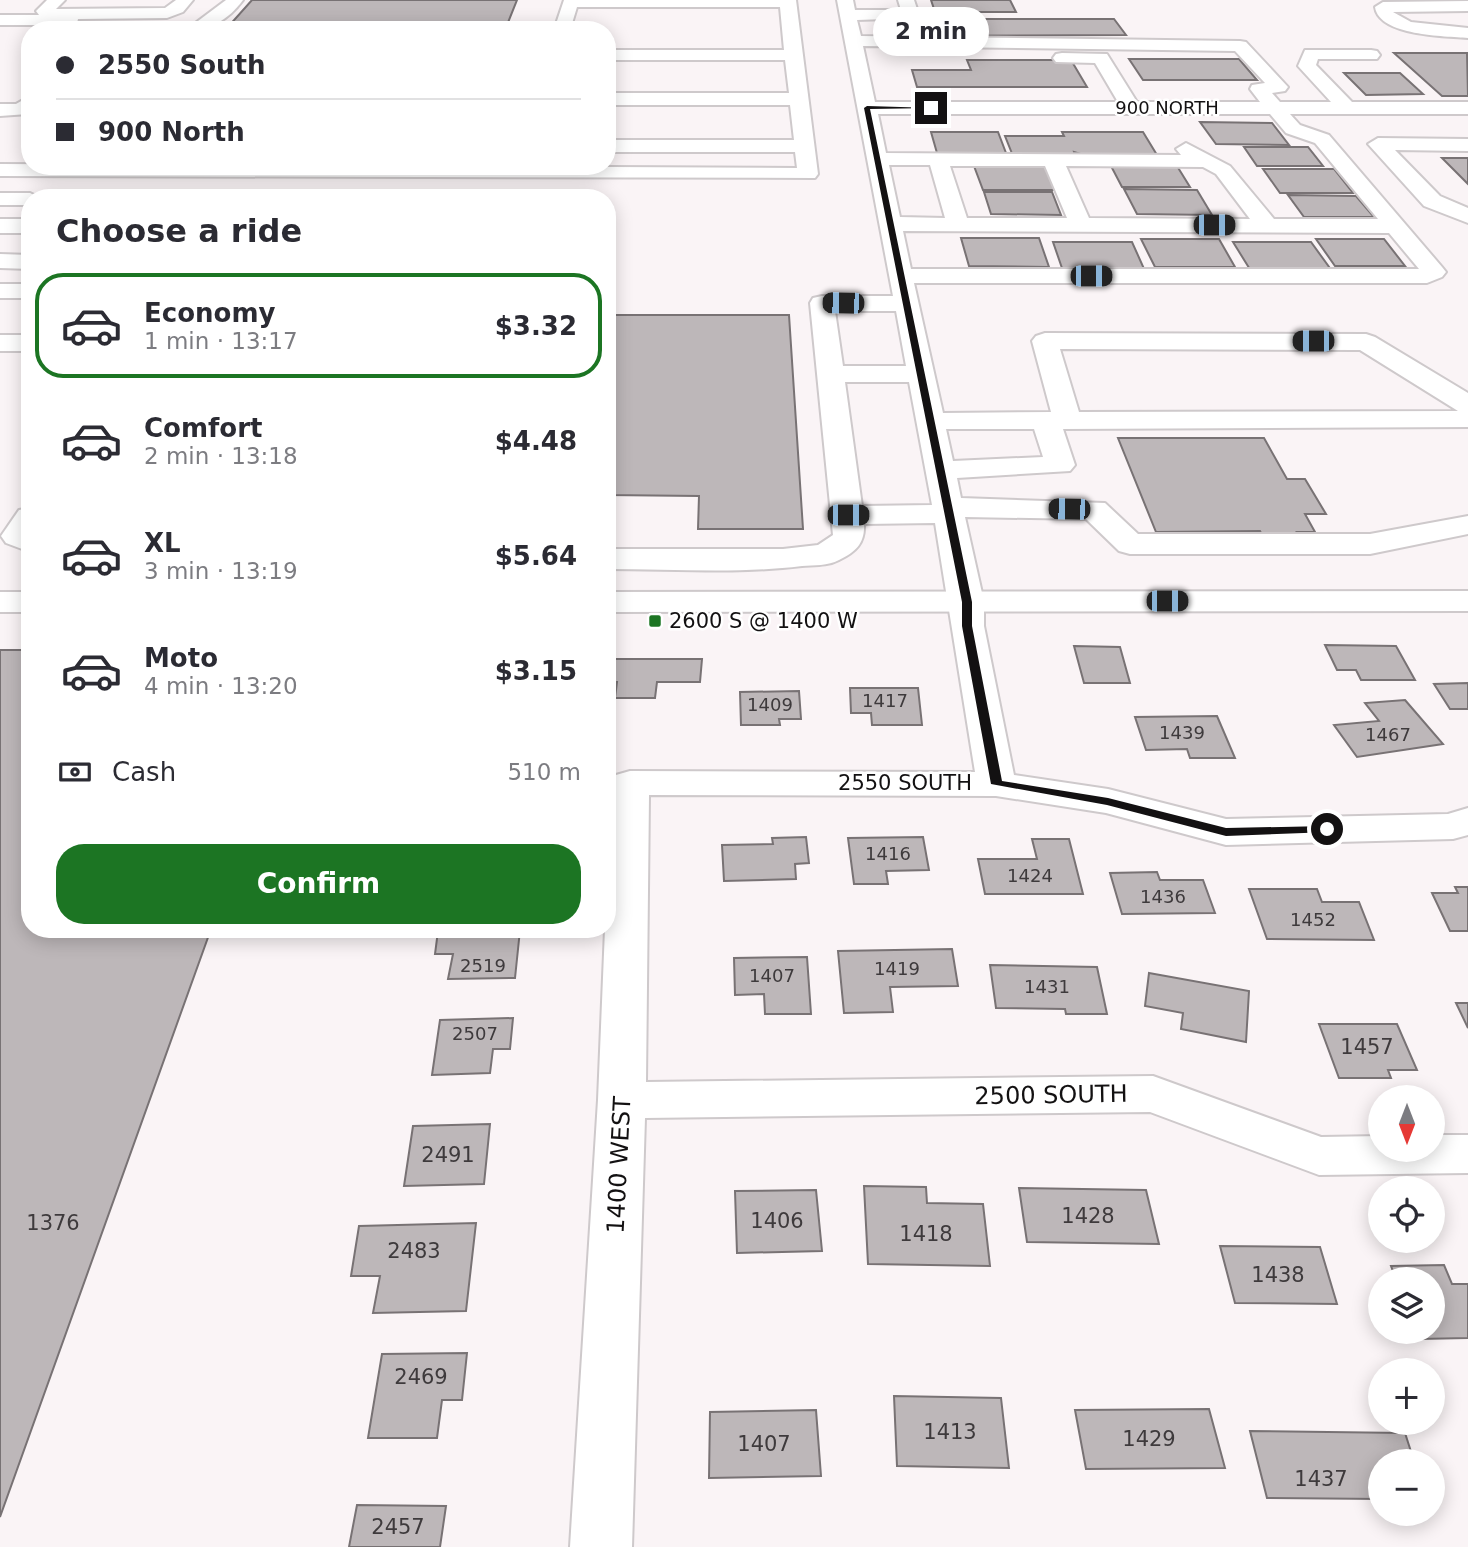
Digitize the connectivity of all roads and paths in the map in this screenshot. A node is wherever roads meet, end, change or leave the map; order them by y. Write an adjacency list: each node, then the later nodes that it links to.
1 (57, 0): 2 (street)
2 (185, 0)
3 (235, 0): 10 (street)
4 (906, 0): 7 (street)
5 (1468, 6): 12 (street)
6 (789, 7): 11 (street); 15 (street)
7 (846, 7): 14 (street)
8 (0, 20): 9 (street)
9 (120, 21)
10 (209, 21)
11 (604, 21)
12 (1468, 33)
13 (616, 38): 15 (street)
14 (853, 41): 21 (street); 29 (street)
15 (794, 46): 18 (street); 25 (street)
16 (1445, 48): 17 (street)
17 (1468, 48)
18 (616, 55)
19 (1371, 55): 30 (street)
20 (940, 59): 26 (street)
21 (857, 61): 22 (street); 27 (street)
22 (882, 61)
23 (909, 94): 26 (street)
24 (616, 99): 25 (street)
25 (800, 99): 39 (street)
26 (1127, 102): 28 (street, 900 NORTH); 35 (street, 900 NORTH)
27 (867, 108): 28 (street, 900 NORTH); 40 (street)
28 (959, 108): 35 (street)
29 (1275, 108): 30 (street, 900 NORTH); 35 (street, 900 NORTH); 58 (street)
30 (1347, 108): 31 (street, 900 NORTH)
31 (1394, 108): 32 (street, 900 NORTH); 36 (street)
32 (1468, 108)
33 (0, 110): 34 (street)
34 (21, 110)
35 (1160, 115): 43 (street)
36 (1438, 145): 37 (street); 51 (street)
37 (1468, 145)
38 (616, 146): 39 (street)
39 (805, 146): 46 (street)
40 (877, 159): 41 (street); 52 (street)
41 (938, 159): 42 (street); 53 (street)
42 (1053, 160): 43 (street); 54 (street)
43 (1207, 161): 55 (street)
44 (0, 170): 45 (street)
45 (21, 170)
46 (616, 172)
47 (360, 175): 48 (street)
48 (342, 189)
49 (0, 199): 50 (street)
50 (21, 199)
51 (1468, 216)
52 (890, 224): 53 (street); 61 (street)
53 (958, 224): 54 (street)
54 (1081, 225): 55 (street)
55 (1267, 225): 58 (street)
56 (0, 226): 57 (street)
57 (21, 226)
58 (1395, 226): 61 (street)
59 (0, 261): 60 (street)
60 (21, 262)
61 (901, 276): 64 (street)
62 (0, 291): 63 (street)
63 (21, 291)
64 (906, 304): 67 (street); 68 (street)
65 (0, 343): 66 (street)
66 (21, 343)
67 (831, 374): 68 (street); 75 (street)
68 (921, 374): 71 (street)
69 (1468, 405): 72 (street)
70 (1468, 419): 72 (street)
71 (930, 421): 72 (street); 73 (street)
72 (1057, 421): 73 (street)
73 (940, 470): 74 (street)
74 (948, 511): 75 (street); 76 (street); 82 (street)
75 (848, 515): 77 (street)
76 (1468, 525)
77 (616, 559)
78 (1468, 601): 82 (street)
79 (0, 602): 80 (street)
80 (21, 602)
81 (616, 602): 82 (street)
82 (967, 602): 84 (street)
83 (630, 783): 84 (street, 2550 SOUTH); 86 (street, 1400 WEST)
84 (996, 784): 85 (street, 2550 SOUTH)
85 (1468, 820)
86 (622, 1100): 87 (street, 2500 SOUTH); 88 (street, 1400 WEST)
87 (1468, 1154)
88 (601, 1547)

